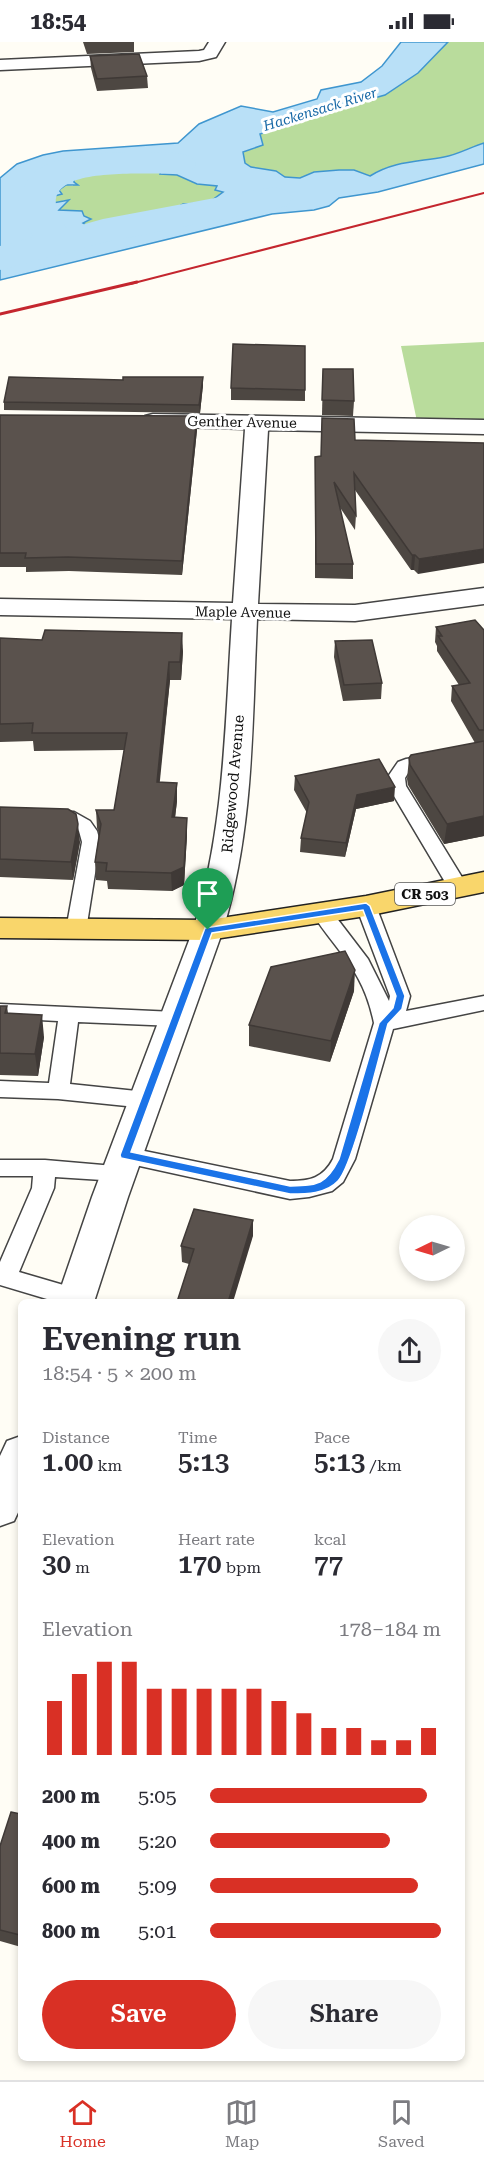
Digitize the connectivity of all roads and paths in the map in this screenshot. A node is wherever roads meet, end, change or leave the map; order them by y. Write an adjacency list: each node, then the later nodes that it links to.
1 (218, 42): 2 (street)
2 (0, 65)
3 (128, 420): 4 (street, Genther Avenue)
4 (257, 422): 5 (street, Genther Avenue); 8 (street, Ridgewood Avenue)
5 (484, 427)
6 (484, 596): 8 (street, Maple Avenue)
7 (0, 607): 8 (street, Maple Avenue)
8 (246, 612): 16 (street, Ridgewood Avenue)
9 (484, 752): 11 (lane)
10 (0, 816): 15 (lane)
11 (471, 885): 12 (main road, CR 503)
12 (366, 906): 13 (main road, CR 503); 21 (lane)
13 (322, 913): 16 (main road, CR 503); 21 (lane)
14 (0, 928): 15 (main road, CR 503)
15 (76, 930): 16 (main road, CR 503)
16 (208, 930): 20 (street, Ridgewood Avenue)
17 (484, 1003): 21 (lane)
18 (0, 1011): 19 (lane)
19 (69, 1013): 20 (lane); 23 (lane)
20 (175, 1019): 24 (street, Ridgewood Avenue)
21 (384, 1023): 25 (lane)
22 (0, 1089): 23 (lane)
23 (58, 1091): 24 (lane)
24 (146, 1100): 25 (street, Ridgewood Avenue)
25 (122, 1164): 27 (lane); 30 (street, Ridgewood Avenue)
26 (0, 1168): 27 (lane)
27 (45, 1168): 28 (lane)
28 (2, 1276): 29 (lane)
29 (73, 1299)
30 (76, 1299)
31 (18, 1461): 32 (street)
32 (0, 1508)

